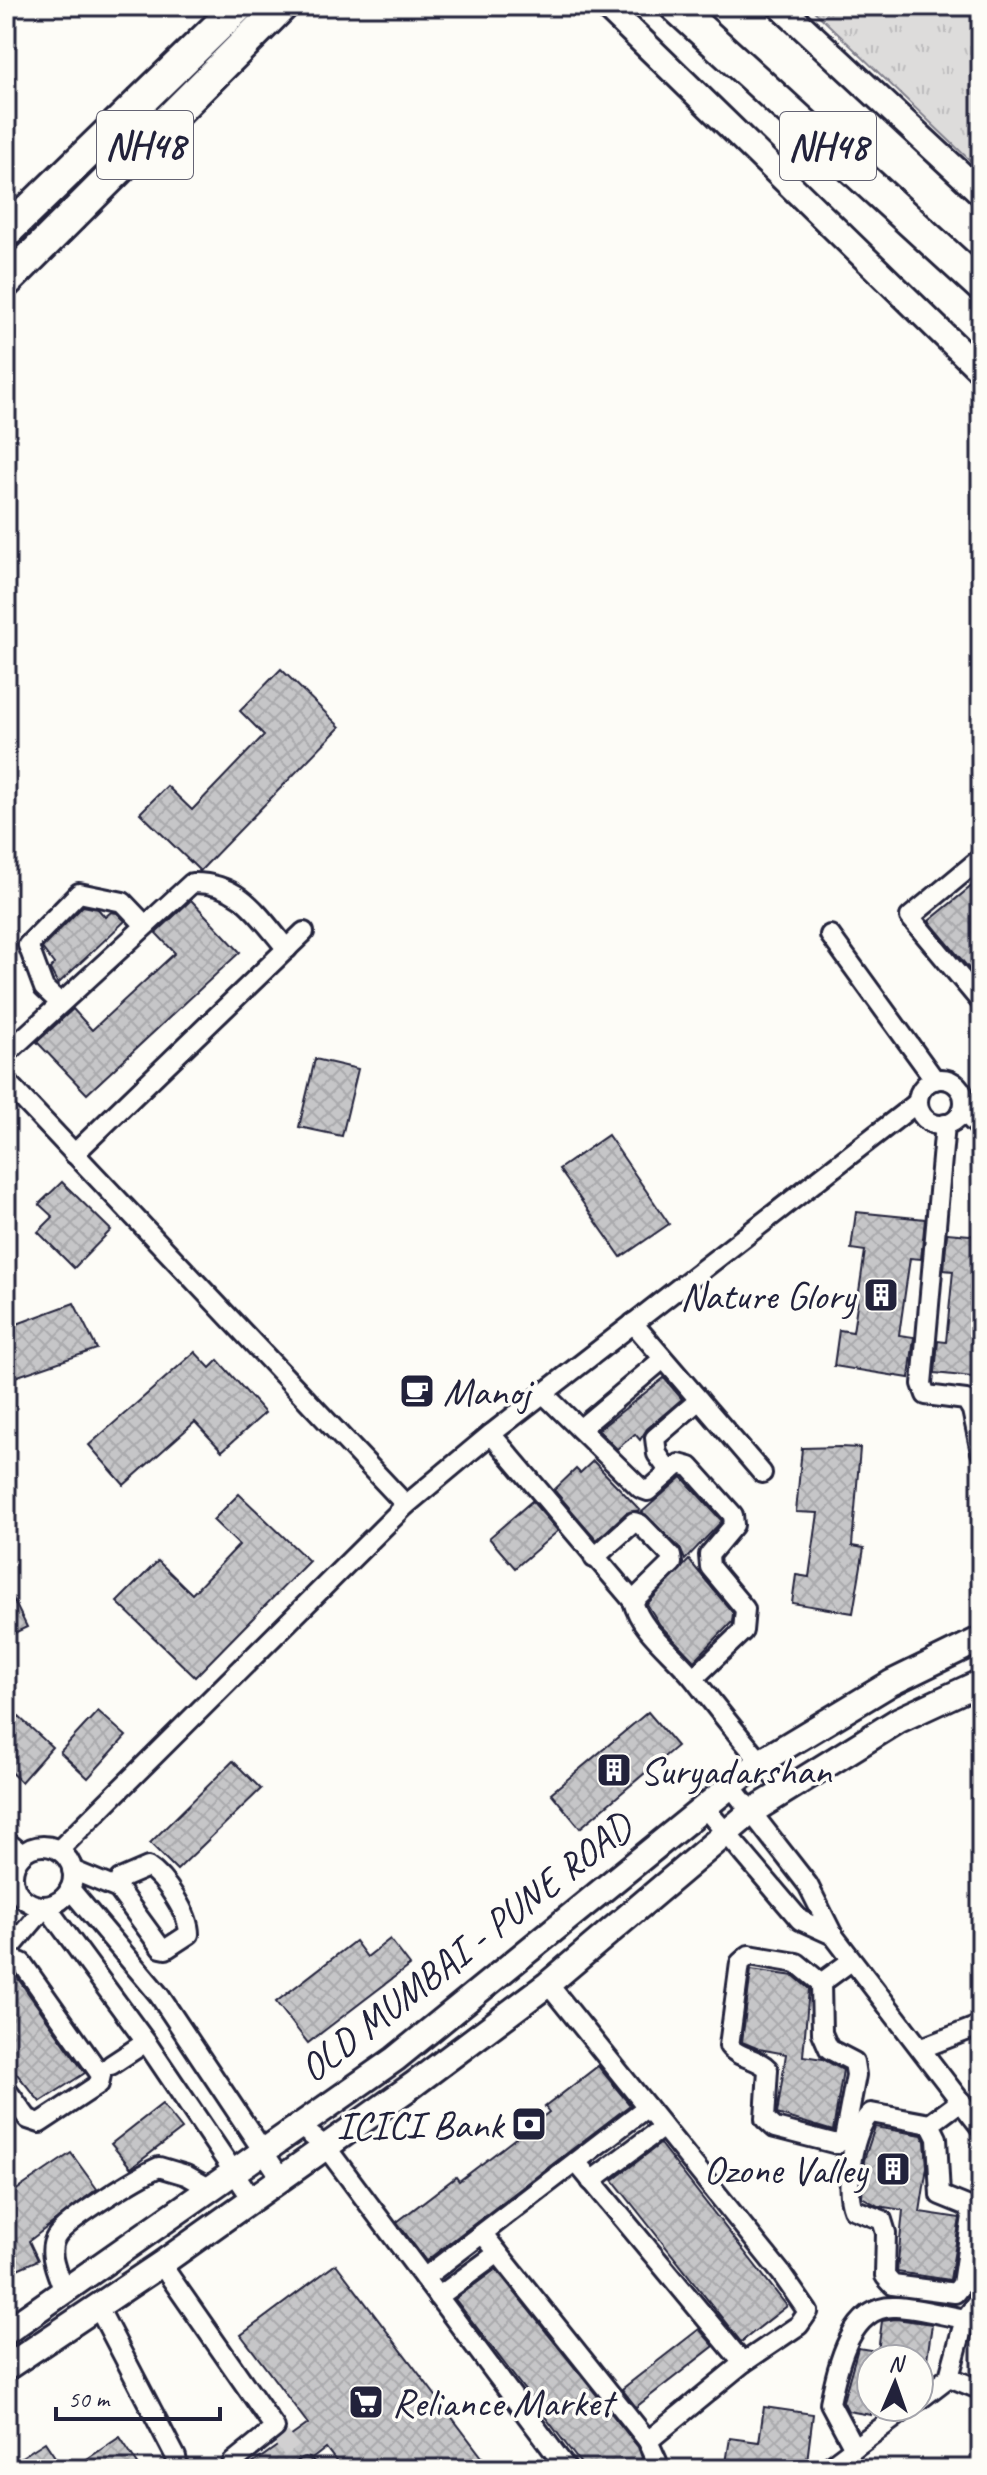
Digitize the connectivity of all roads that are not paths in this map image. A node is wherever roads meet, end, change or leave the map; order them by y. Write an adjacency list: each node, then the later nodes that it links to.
1 (239, 6): 7 (highway, NH48)
2 (282, 6): 8 (highway, NH48)
3 (606, 6): 10 (main road)
4 (675, 6): 9 (highway, NH48)
5 (780, 6): 6 (main road)
6 (981, 193)
7 (6, 232)
8 (6, 282)
9 (981, 286)
10 (981, 371)
11 (981, 858): 16 (street)
12 (144, 924): 15 (street); 17 (street); 17 (street)
13 (304, 932): 15 (street)
14 (830, 935): 19 (street)
15 (287, 949): 25 (street)
16 (981, 1002)
17 (60, 1003): 18 (street)
18 (6, 1054)
19 (935, 1080): 21 (street); 22 (street)
20 (6, 1081): 25 (street)
21 (918, 1102): 23 (street); 26 (street)
22 (962, 1111): 23 (street); 24 (street)
23 (945, 1124): 32 (street)
24 (981, 1129)
25 (74, 1154): 35 (street)
26 (633, 1323): 27 (street); 28 (street)
27 (663, 1359): 29 (street); 30 (street)
28 (543, 1393): 30 (street); 31 (street)
29 (699, 1400): 33 (street); 34 (street)
30 (580, 1429): 33 (street)
31 (491, 1434): 35 (street); 36 (street)
32 (981, 1452)
33 (670, 1472): 39 (street)
34 (762, 1473)
35 (406, 1505): 48 (street)
36 (594, 1558): 37 (street); 37 (street)
37 (633, 1601): 39 (street)
38 (981, 1639): 41 (main road, OLD MUMBAI - PUNE ROAD)
39 (694, 1678): 41 (street)
40 (981, 1682): 43 (main road, OLD MUMBAI - PUNE ROAD)
41 (760, 1762): 42 (main road, OLD MUMBAI - PUNE ROAD); 43 (street)
42 (730, 1785): 44 (main road, OLD MUMBAI - PUNE ROAD); 45 (street)
43 (786, 1790): 45 (main road, OLD MUMBAI - PUNE ROAD)
44 (704, 1807): 46 (street); 69 (main road, OLD MUMBAI - PUNE ROAD)
45 (751, 1812): 46 (main road, OLD MUMBAI - PUNE ROAD); 55 (street)
46 (726, 1831): 55 (street); 60 (main road, OLD MUMBAI - PUNE ROAD)
47 (6, 1841): 49 (street)
48 (59, 1850): 49 (street); 50 (street)
49 (22, 1854): 51 (street)
50 (72, 1870): 52 (street); 53 (street)
51 (9, 1882): 54 (street)
52 (70, 1889): 54 (street); 73 (street)
53 (118, 1889): 53 (street)
54 (46, 1906): 56 (street); 62 (street)
55 (833, 1935): 57 (street)
56 (13, 1945)
57 (851, 1961): 59 (street); 63 (street)
58 (6, 1964): 65 (street)
59 (821, 1983): 59 (street)
60 (548, 1984): 67 (street); 72 (main road, OLD MUMBAI - PUNE ROAD)
61 (981, 2025): 63 (street)
62 (149, 2047): 64 (street); 75 (street)
63 (922, 2048): 66 (street)
64 (115, 2070)
65 (6, 2089)
66 (970, 2106): 68 (street); 71 (street)
67 (647, 2107): 70 (street); 74 (street)
68 (930, 2124): 68 (street)
69 (298, 2125): 72 (street); 73 (main road, OLD MUMBAI - PUNE ROAD)
70 (663, 2127): 77 (street); 90 (street)
71 (981, 2128)
72 (326, 2147): 76 (main road, OLD MUMBAI - PUNE ROAD); 83 (street)
73 (263, 2150): 75 (main road, OLD MUMBAI - PUNE ROAD); 76 (street)
74 (576, 2162): 77 (street); 80 (street)
75 (233, 2171): 78 (main road, OLD MUMBAI - PUNE ROAD); 79 (street)
76 (281, 2178): 79 (main road, OLD MUMBAI - PUNE ROAD)
77 (591, 2181): 90 (street)
78 (209, 2188): 84 (main road, OLD MUMBAI - PUNE ROAD); 84 (street)
79 (252, 2199): 82 (main road, OLD MUMBAI - PUNE ROAD)
80 (483, 2234): 81 (street); 83 (street)
81 (498, 2253): 85 (street); 96 (street)
82 (161, 2264): 87 (main road, OLD MUMBAI - PUNE ROAD); 99 (street)
83 (424, 2278): 85 (street)
84 (64, 2292): 89 (main road, OLD MUMBAI - PUNE ROAD)
85 (438, 2297): 100 (street)
86 (981, 2298): 88 (street)
87 (98, 2307): 91 (main road, OLD MUMBAI - PUNE ROAD); 98 (street)
88 (965, 2319): 92 (street); 97 (street)
89 (6, 2332)
90 (743, 2363): 96 (street)
91 (6, 2368)
92 (949, 2377): 93 (street); 94 (street)
93 (935, 2388)
94 (981, 2390)
95 (888, 2423): 97 (street)
96 (648, 2441): 101 (street)
97 (854, 2448): 102 (street)
98 (178, 2469)
99 (230, 2469)
100 (567, 2469)
101 (648, 2469)
102 (826, 2469)

